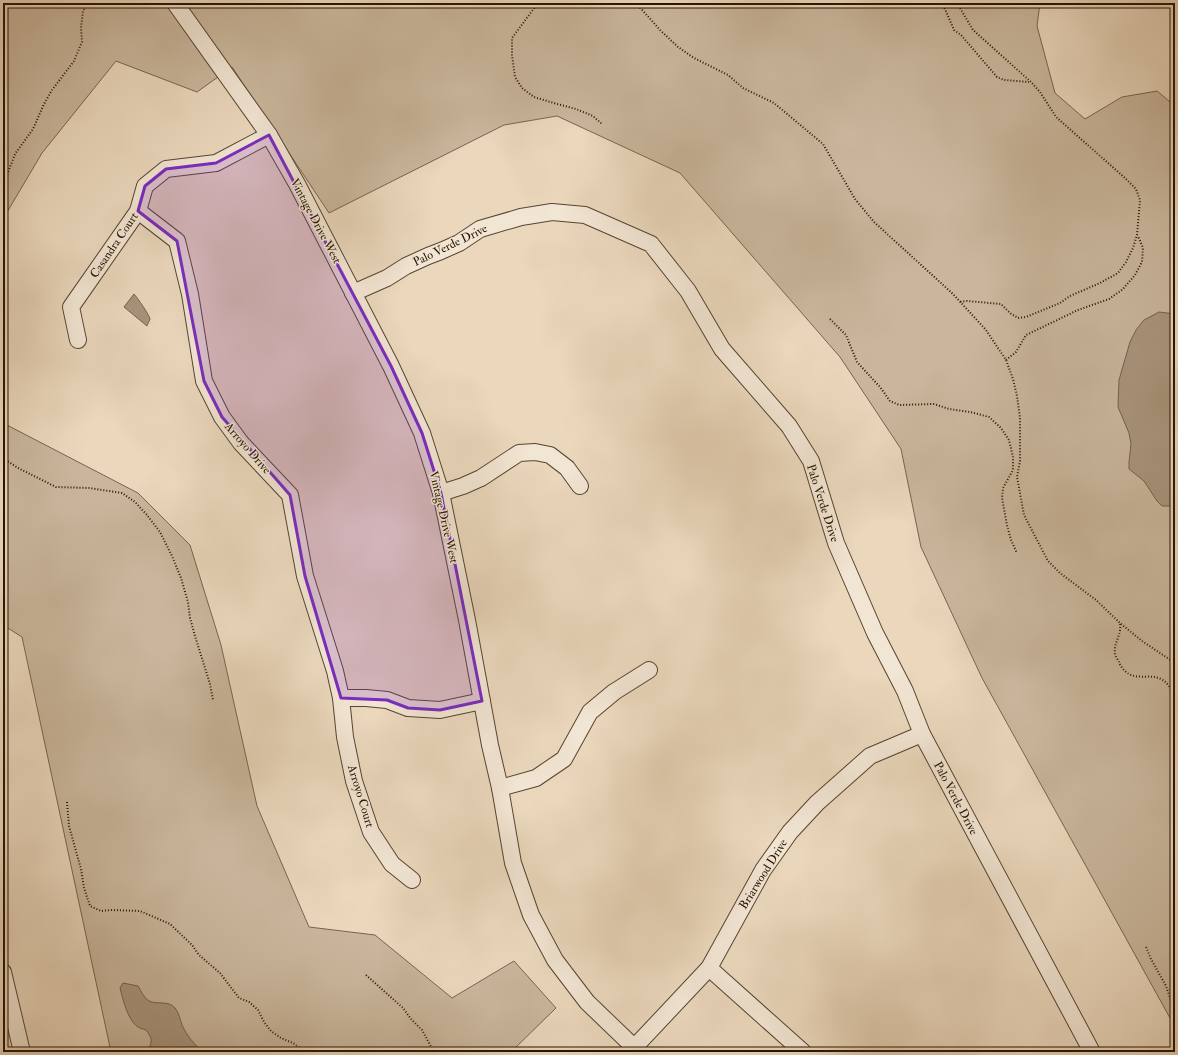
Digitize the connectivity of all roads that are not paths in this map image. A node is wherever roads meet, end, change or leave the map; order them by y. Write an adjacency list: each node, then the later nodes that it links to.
1 (176, 4): 2 (street, Vintage Drive West)
2 (268, 135): 3 (street, Casandra Court); 4 (street, Vintage Drive West)
3 (138, 211): 5 (street, Casandra Court); 9 (street, Arroyo Drive)
4 (353, 293): 7 (street, Vintage Drive West); 11 (street, Palo Verde Drive)
5 (78, 340)
6 (580, 486): 7 (street)
7 (441, 493): 10 (street, Vintage Drive West)
8 (649, 670): 12 (street)
9 (341, 698): 10 (street); 13 (street, Arroyo Court)
10 (482, 701): 12 (street, Vintage Drive West)
11 (922, 734): 14 (street, Briarwood Drive); 19 (street, Palo Verde Drive)
12 (500, 788): 16 (street, Vintage Drive West)
13 (412, 880)
14 (709, 968): 16 (street, Briarwood Drive); 18 (street)
15 (3, 972): 17 (street)
16 (634, 1050)
17 (22, 1052)
18 (803, 1052)
19 (1092, 1052)

